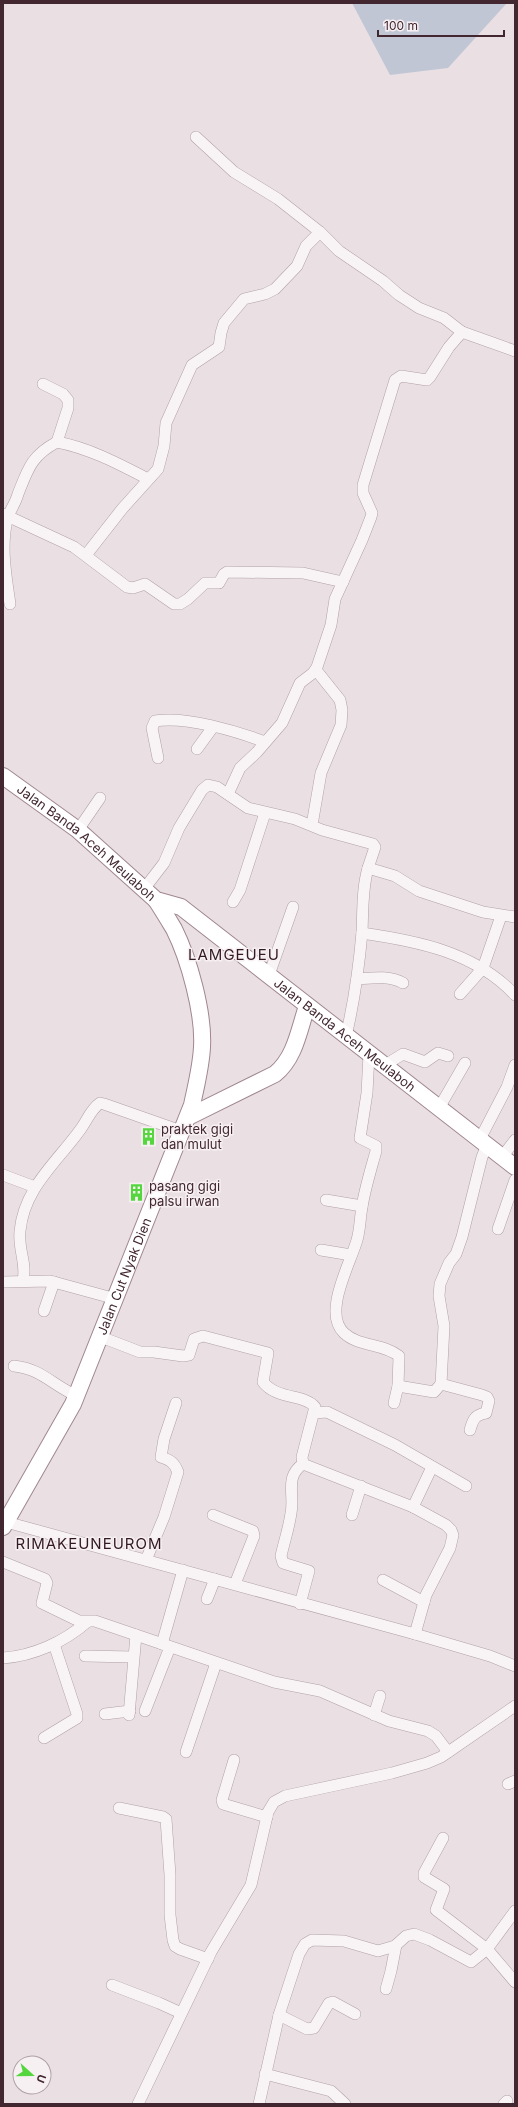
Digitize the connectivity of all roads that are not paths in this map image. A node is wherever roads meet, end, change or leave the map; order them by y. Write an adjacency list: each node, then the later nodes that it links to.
1 (196, 136): 2 (street)
2 (320, 232): 3 (street); 7 (street)
3 (462, 332): 4 (street); 10 (street)
4 (515, 351)
5 (43, 384): 6 (street)
6 (57, 442): 7 (street); 8 (street)
7 (148, 479): 9 (street)
8 (6, 515): 9 (street); 11 (street)
9 (86, 555): 10 (street)
10 (343, 582): 12 (street)
11 (10, 604)
12 (316, 670): 14 (street); 21 (street)
13 (213, 727): 14 (street); 15 (street); 16 (street)
14 (265, 742): 18 (street)
15 (197, 748)
16 (158, 758)
17 (3, 776): 22 (highway, Jalan Banda Aceh Meulaboh)
18 (228, 794): 20 (street); 24 (street)
19 (100, 798): 22 (street)
20 (265, 813): 21 (street); 25 (street)
21 (312, 825): 23 (street)
22 (78, 830): 24 (highway, Jalan Banda Aceh Meulaboh)
23 (368, 868): 27 (street); 29 (street)
24 (150, 895): 31 (highway, Jalan Banda Aceh Meulaboh); 44 (highway, Jalan Cut Nyak Dien)
25 (233, 902)
26 (293, 907): 31 (street)
27 (501, 916): 28 (street); 30 (street)
28 (515, 917)
29 (362, 933): 30 (street); 32 (street)
30 (483, 968): 34 (street); 35 (street)
31 (269, 975): 36 (highway, Jalan Banda Aceh Meulaboh)
32 (357, 979): 33 (street); 37 (street)
33 (403, 984)
34 (460, 994)
35 (515, 994)
36 (307, 1006): 37 (highway, Jalan Banda Aceh Meulaboh); 44 (highway)
37 (346, 1036): 38 (highway, Jalan Banda Aceh Meulaboh)
38 (370, 1054): 41 (highway, Jalan Banda Aceh Meulaboh); 54 (street)
39 (448, 1056): 41 (street)
40 (465, 1063): 43 (street)
41 (385, 1065): 43 (highway, Jalan Banda Aceh Meulaboh)
42 (515, 1065): 47 (street)
43 (439, 1108): 47 (highway, Jalan Banda Aceh Meulaboh)
44 (188, 1117): 45 (highway, Jalan Cut Nyak Dien)
45 (181, 1131): 52 (street); 61 (highway, Jalan Cut Nyak Dien)
46 (515, 1140): 48 (street)
47 (484, 1142): 48 (highway, Jalan Banda Aceh Meulaboh); 65 (street)
48 (502, 1157): 49 (highway, Jalan Banda Aceh Meulaboh)
49 (515, 1167)
50 (3, 1175): 52 (street)
51 (515, 1180): 55 (street)
52 (35, 1187): 58 (street)
53 (326, 1200): 54 (street)
54 (362, 1206): 57 (street)
55 (498, 1229)
56 (321, 1250): 57 (street)
57 (351, 1255): 66 (street)
58 (23, 1281): 59 (street); 60 (street)
59 (3, 1282)
60 (54, 1282): 61 (street); 62 (street)
61 (116, 1299): 63 (highway, Jalan Cut Nyak Dien)
62 (44, 1311)
63 (101, 1337): 67 (highway, Jalan Cut Nyak Dien); 70 (street)
64 (14, 1366): 67 (street)
65 (441, 1384): 66 (street); 71 (street)
66 (398, 1386): 69 (street)
67 (77, 1396): 79 (highway, Jalan Cut Nyak Dien)
68 (176, 1403): 80 (street)
69 (394, 1403)
70 (314, 1413): 72 (street); 73 (street)
71 (470, 1430)
72 (303, 1464): 74 (street); 88 (street)
73 (432, 1467): 75 (street); 76 (street)
74 (361, 1486): 76 (street); 78 (street)
75 (466, 1486)
76 (414, 1507): 87 (street)
77 (213, 1515): 85 (street)
78 (352, 1515)
79 (4, 1524): 80 (street)
80 (146, 1560): 82 (street)
81 (3, 1562): 89 (street)
82 (183, 1570): 83 (street); 93 (street)
83 (215, 1579): 85 (street); 86 (street)
84 (384, 1580): 87 (street)
85 (235, 1584): 88 (street)
86 (207, 1599)
87 (424, 1602): 90 (street)
88 (300, 1604): 90 (street)
89 (87, 1622): 91 (street); 92 (street)
90 (415, 1634): 98 (street)
91 (136, 1635): 93 (street); 95 (street)
92 (54, 1644): 96 (street); 104 (street)
93 (166, 1645): 97 (street); 101 (street)
94 (86, 1656): 95 (street)
95 (133, 1656): 102 (street)
96 (3, 1658)
97 (216, 1663): 103 (street); 105 (street)
98 (515, 1666)
99 (380, 1696): 103 (street)
100 (515, 1706): 106 (street)
101 (145, 1711)
102 (106, 1714)
103 (374, 1715): 106 (street)
104 (44, 1738)
105 (186, 1752)
106 (448, 1752): 109 (street)
107 (234, 1760): 109 (street)
108 (119, 1808): 114 (street)
109 (267, 1817): 114 (street)
110 (443, 1838): 113 (street)
111 (515, 1911): 113 (street)
112 (396, 1945): 113 (street); 117 (street); 120 (street)
113 (487, 1949): 115 (street)
114 (208, 1959): 118 (street)
115 (515, 1982)
116 (112, 1985): 118 (street)
117 (386, 1989)
118 (181, 2013): 122 (street)
119 (355, 2014): 120 (street)
120 (279, 2015): 121 (street)
121 (265, 2074): 123 (street); 124 (street)
122 (138, 2104)
123 (259, 2104)
124 (345, 2104)

